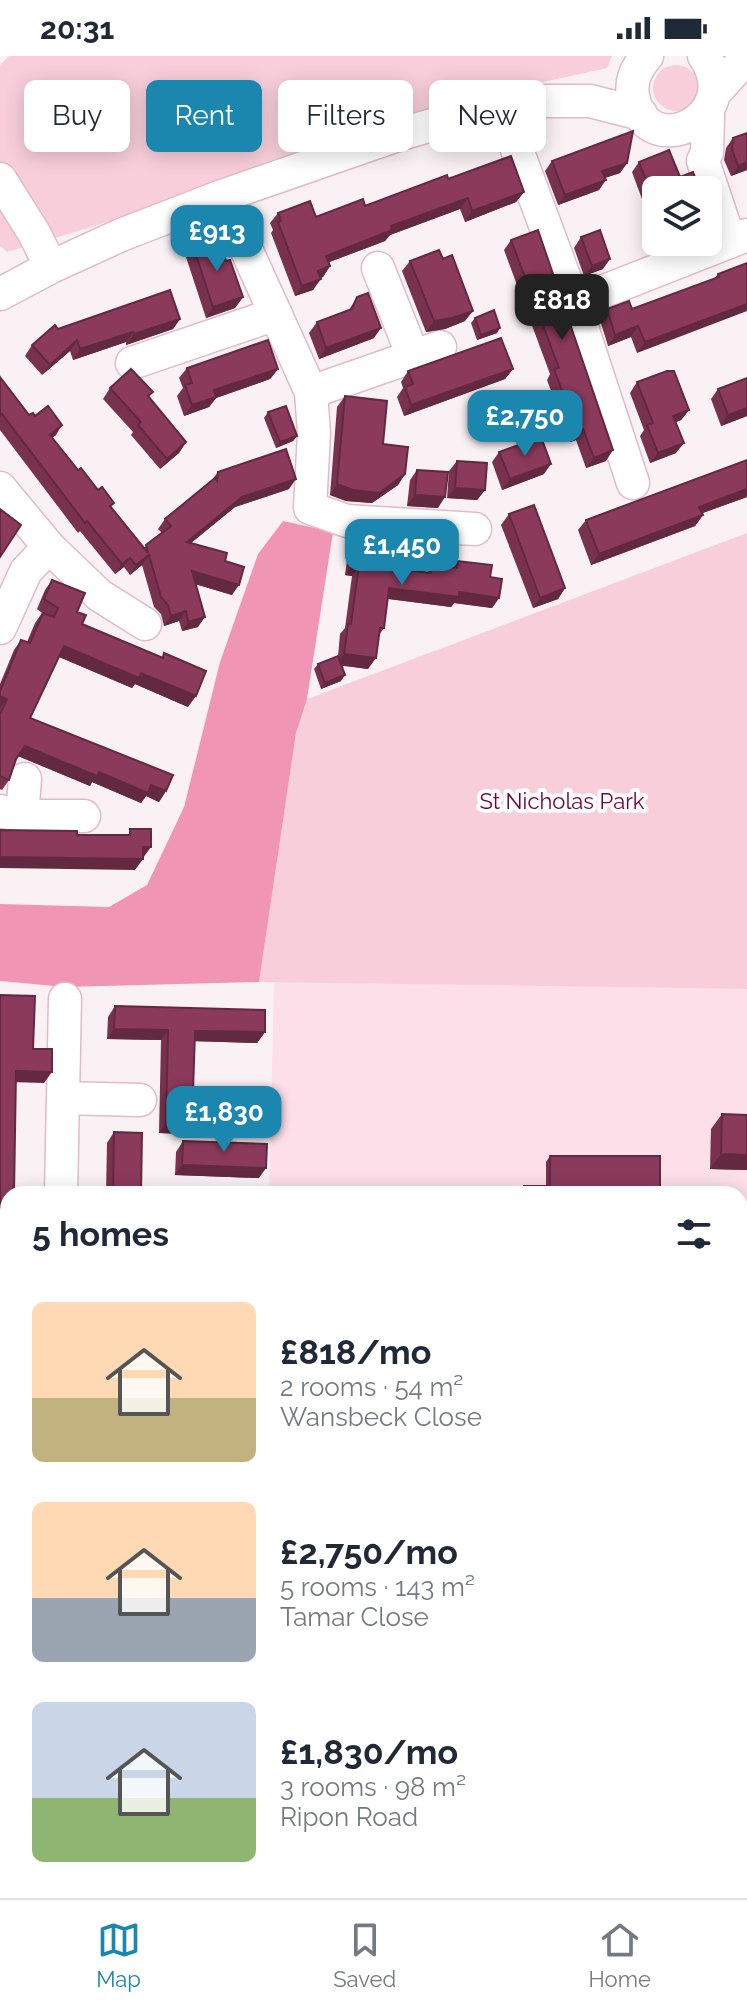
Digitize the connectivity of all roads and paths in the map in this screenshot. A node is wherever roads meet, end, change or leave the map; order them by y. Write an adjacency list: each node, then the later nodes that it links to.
1 (704, 56): 5 (street)
2 (747, 57): 5 (street)
3 (642, 63): 4 (street); 6 (street)
4 (590, 101): 6 (street); 11 (street)
5 (714, 102): 7 (street); 9 (street)
6 (641, 114): 7 (street)
7 (679, 131): 9 (street)
8 (518, 152): 16 (street)
9 (703, 161): 12 (street)
10 (0, 179): 13 (street)
11 (222, 196): 13 (street); 17 (street)
12 (738, 239): 16 (street)
13 (51, 267): 15 (street)
14 (378, 268): 19 (street)
15 (0, 294)
16 (574, 303): 20 (street)
17 (276, 314): 18 (street); 19 (street)
18 (151, 365)
19 (311, 392): 22 (street)
20 (633, 483)
21 (0, 488): 23 (street)
22 (475, 529)
23 (49, 547): 24 (street); 25 (street)
24 (145, 624)
25 (0, 628)
26 (25, 779): 27 (street)
27 (11, 814): 28 (street)
28 (84, 816)
29 (65, 999): 30 (street)
30 (63, 1098): 31 (street); 32 (street)
31 (140, 1100)
32 (61, 1186)

